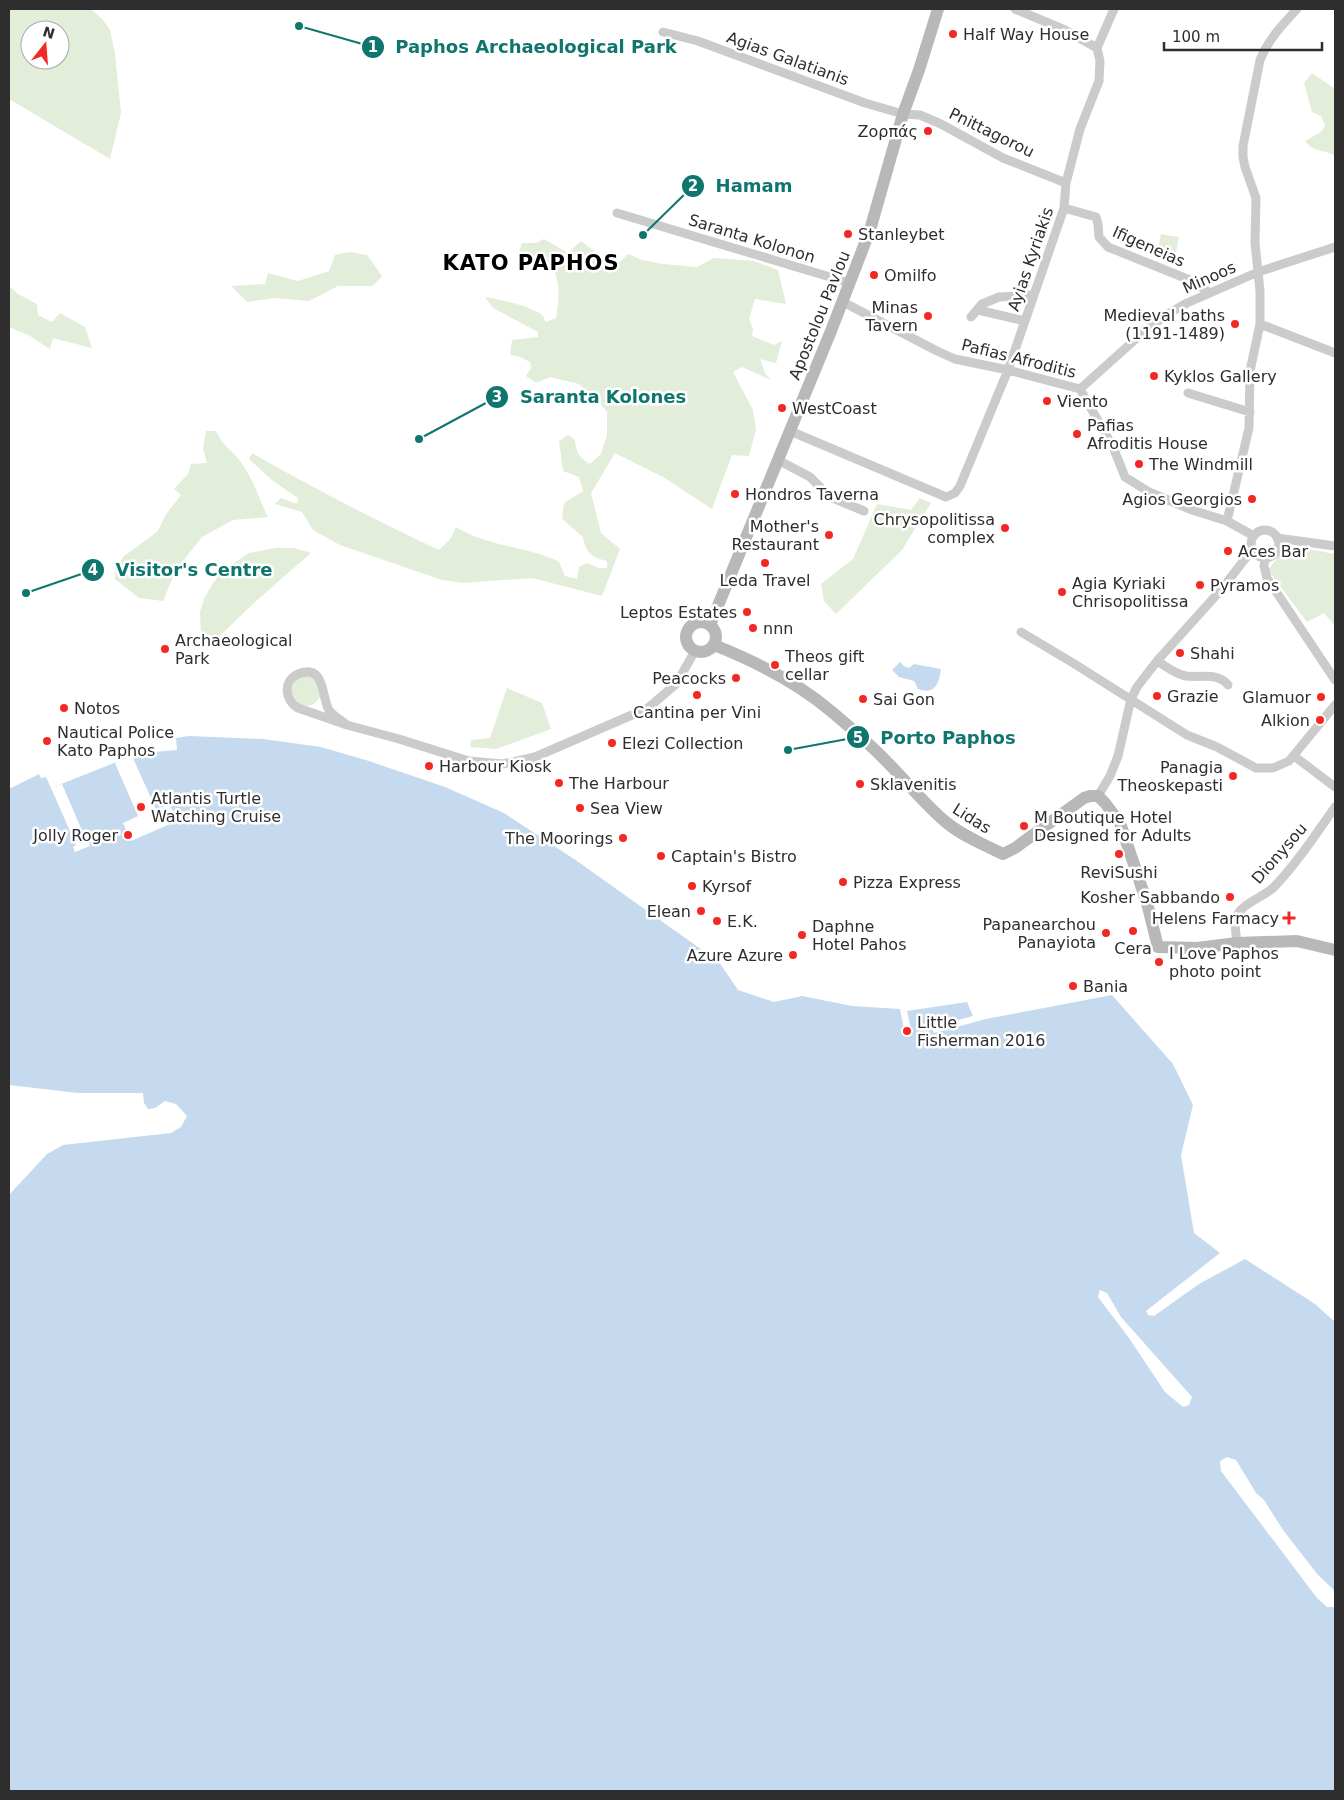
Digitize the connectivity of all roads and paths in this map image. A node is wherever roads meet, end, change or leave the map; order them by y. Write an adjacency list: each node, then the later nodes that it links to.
1 (938, 9): 7 (main road, Apostolou Pavlou)
2 (1015, 9): 6 (street)
3 (1114, 9): 6 (street, Ayias Kyriakis)
4 (1297, 9): 12 (street)
5 (663, 32): 7 (street, Agias Galatianis)
6 (1097, 48): 8 (street, Ayias Kyriakis)
7 (903, 114): 8 (street, Pnittagorou); 13 (main road, Apostolou Pavlou)
8 (1066, 183): 9 (street, Ayias Kyriakis)
9 (1064, 208): 14 (street, Ifigeneias); 15 (street, Ayias Kyriakis)
10 (617, 213): 13 (street, Saranta Kolonon)
11 (1335, 247): 12 (street, Minoos)
12 (1258, 272): 14 (street, Minoos); 18 (street)
13 (850, 284): 16 (main road, Apostolou Pavlou)
14 (1210, 293): 21 (street, Minoos)
15 (1034, 295): 17 (street, Ayias Kyriakis); 17 (street)
16 (842, 302): 20 (street, Pafias Afroditis); 24 (main road, Apostolou Pavlou)
17 (1025, 321): 20 (street, Ayias Kyriakis)
18 (1260, 324): 19 (street); 23 (street)
19 (1335, 353)
20 (1008, 370): 21 (street, Pafias Afroditis); 24 (street, Ayias Kyriakis)
21 (1080, 389): 27 (street, Pafias Afroditis)
22 (1188, 392): 23 (street)
23 (1250, 412): 27 (street)
24 (790, 431): 25 (main road, Apostolou Pavlou)
25 (778, 460): 26 (street); 33 (main road, Apostolou Pavlou)
26 (864, 511)
27 (1227, 521): 28 (street, Pafias Afroditis)
28 (1254, 536): 29 (street); 31 (street)
29 (1277, 538): 30 (street); 32 (street)
30 (1335, 546)
31 (1252, 550): 32 (street); 37 (street)
32 (1266, 558): 38 (street)
33 (710, 625): 35 (main road); 36 (main road)
34 (1022, 632): 41 (street)
35 (714, 645): 36 (main road); 47 (main road, Lidas)
36 (695, 651): 44 (street)
37 (1157, 660): 39 (street); 41 (street)
38 (1335, 680)
39 (1228, 685)
40 (324, 694): 43 (street); 43 (street); 44 (street)
41 (1131, 699): 45 (street); 47 (street)
42 (1335, 705): 45 (street)
43 (304, 710): 44 (street)
44 (347, 725)
45 (1294, 756): 46 (street)
46 (1335, 787)
47 (1098, 796): 49 (main road)
48 (1335, 807): 49 (street, Dionysou)
49 (1236, 943): 50 (main road)
50 (1335, 950)

